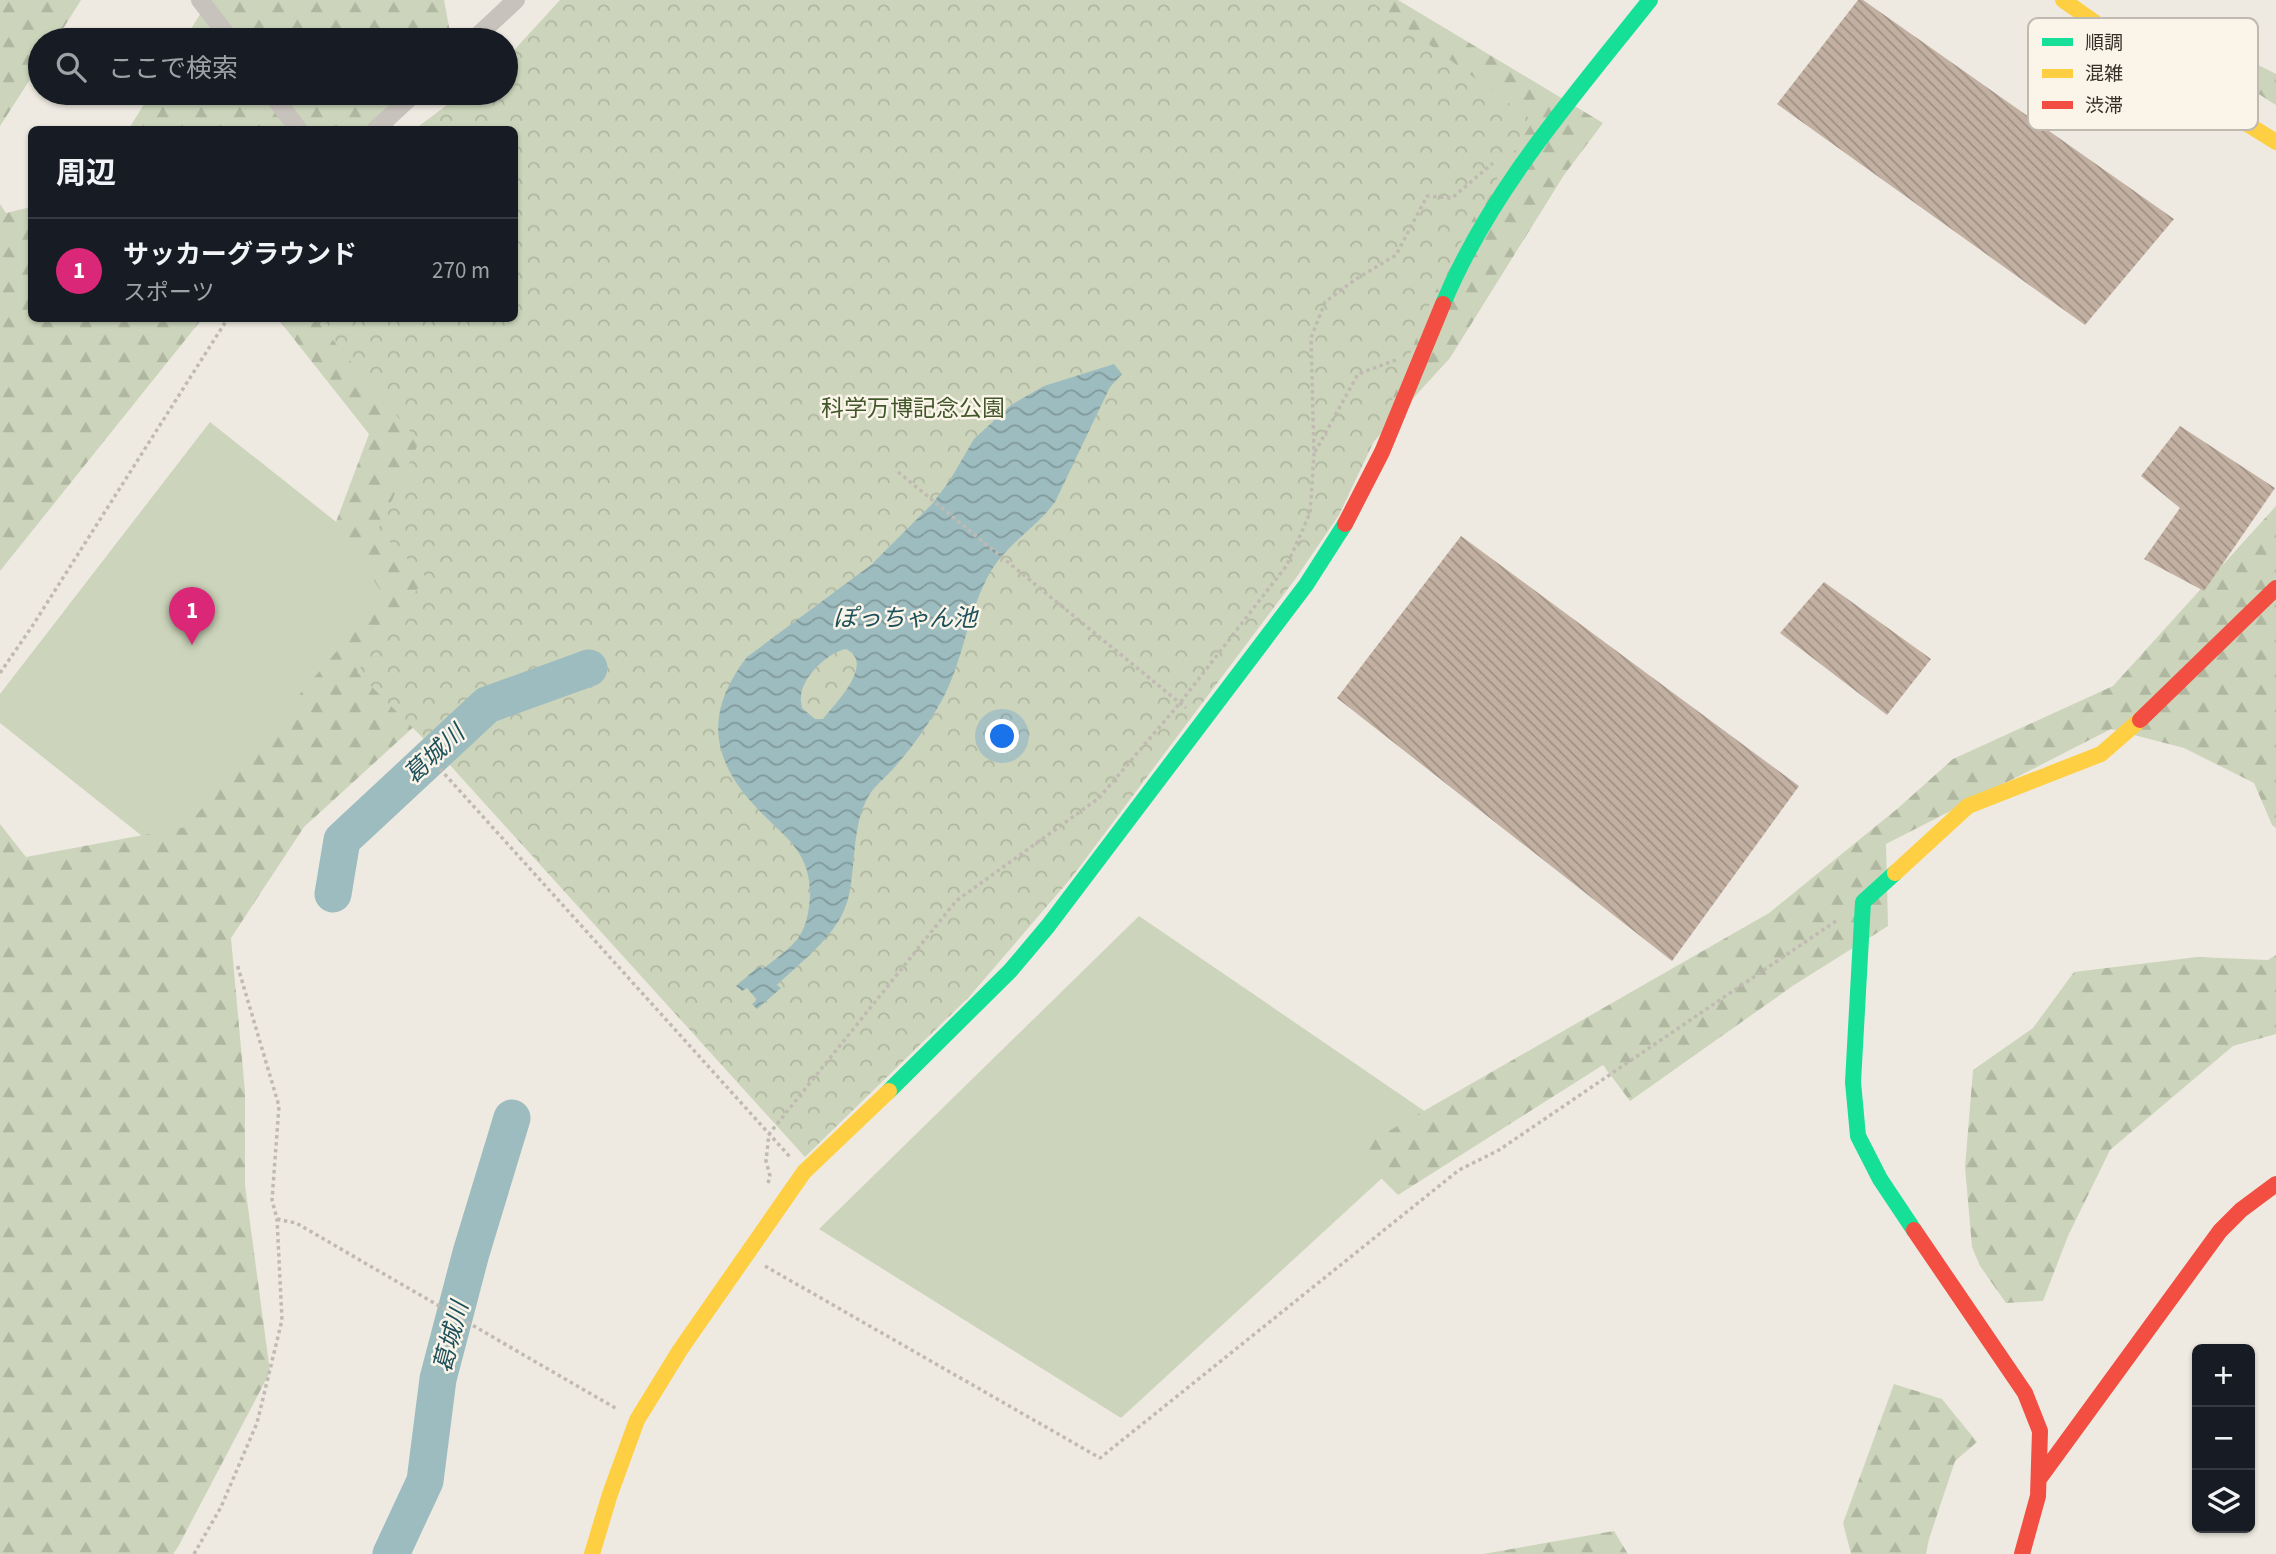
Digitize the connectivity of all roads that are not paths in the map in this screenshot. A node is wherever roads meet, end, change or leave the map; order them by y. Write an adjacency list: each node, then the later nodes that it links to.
1 (200, 0): 6 (street)
2 (516, 0): 7 (street)
3 (1650, 0): 17 (street)
4 (2063, 0): 5 (street)
5 (2089, 18)
6 (222, 28)
7 (486, 28)
8 (280, 105): 10 (street)
9 (402, 105): 11 (street)
10 (296, 126)
11 (379, 126)
12 (2257, 130): 13 (street)
13 (2276, 142)
14 (2276, 588): 16 (street)
15 (2276, 1184): 16 (street)
16 (2039, 1479): 18 (street)
17 (592, 1554)
18 (2022, 1554)

